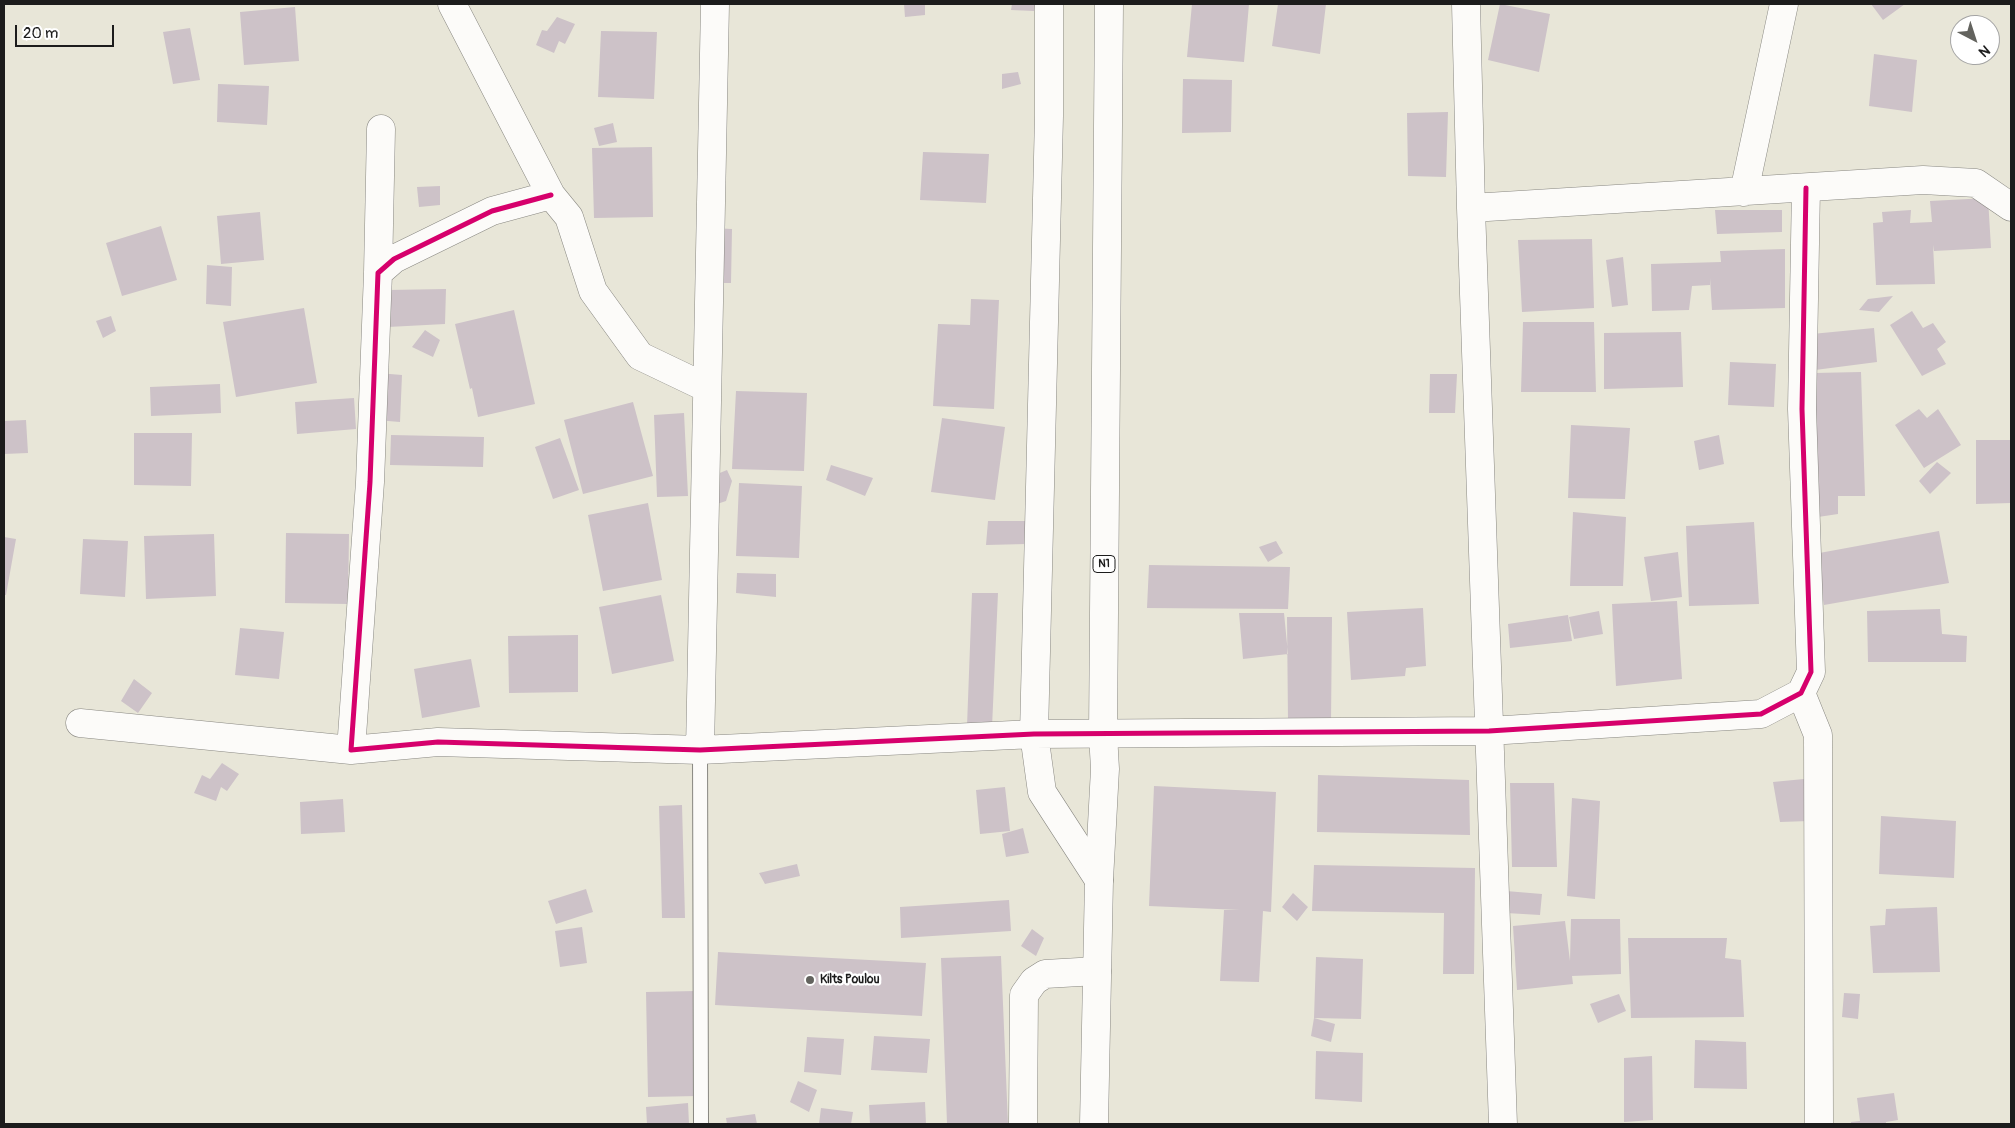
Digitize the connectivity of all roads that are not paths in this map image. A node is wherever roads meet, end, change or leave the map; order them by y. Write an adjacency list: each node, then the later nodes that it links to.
1 (452, 4): 10 (main road)
2 (714, 4): 14 (main road)
3 (1049, 4): 18 (main road)
4 (1109, 4): 19 (main road, N1)
5 (1466, 4): 12 (main road)
6 (1784, 4): 9 (main road)
7 (381, 130): 13 (main road)
8 (1806, 188): 9 (main road); 11 (main road); 15 (main road)
9 (1744, 192): 12 (main road)
10 (550, 195): 13 (main road); 14 (main road)
11 (2011, 207)
12 (1471, 208): 17 (main road)
13 (378, 273): 20 (main road)
14 (707, 388): 21 (main road)
15 (1801, 693): 17 (main road); 28 (main road)
16 (80, 723): 20 (main road)
17 (1489, 730): 19 (main road); 27 (main road)
18 (1034, 734): 19 (main road); 21 (main road); 22 (main road)
19 (1103, 734): 22 (main road, N1)
20 (351, 750): 21 (main road)
21 (700, 750): 24 (lane)
22 (1099, 880): 23 (main road, N1)
23 (1097, 971): 25 (main road); 26 (main road, N1)
24 (701, 1124)
25 (1023, 1124)
26 (1094, 1124)
27 (1503, 1124)
28 (1819, 1124)

